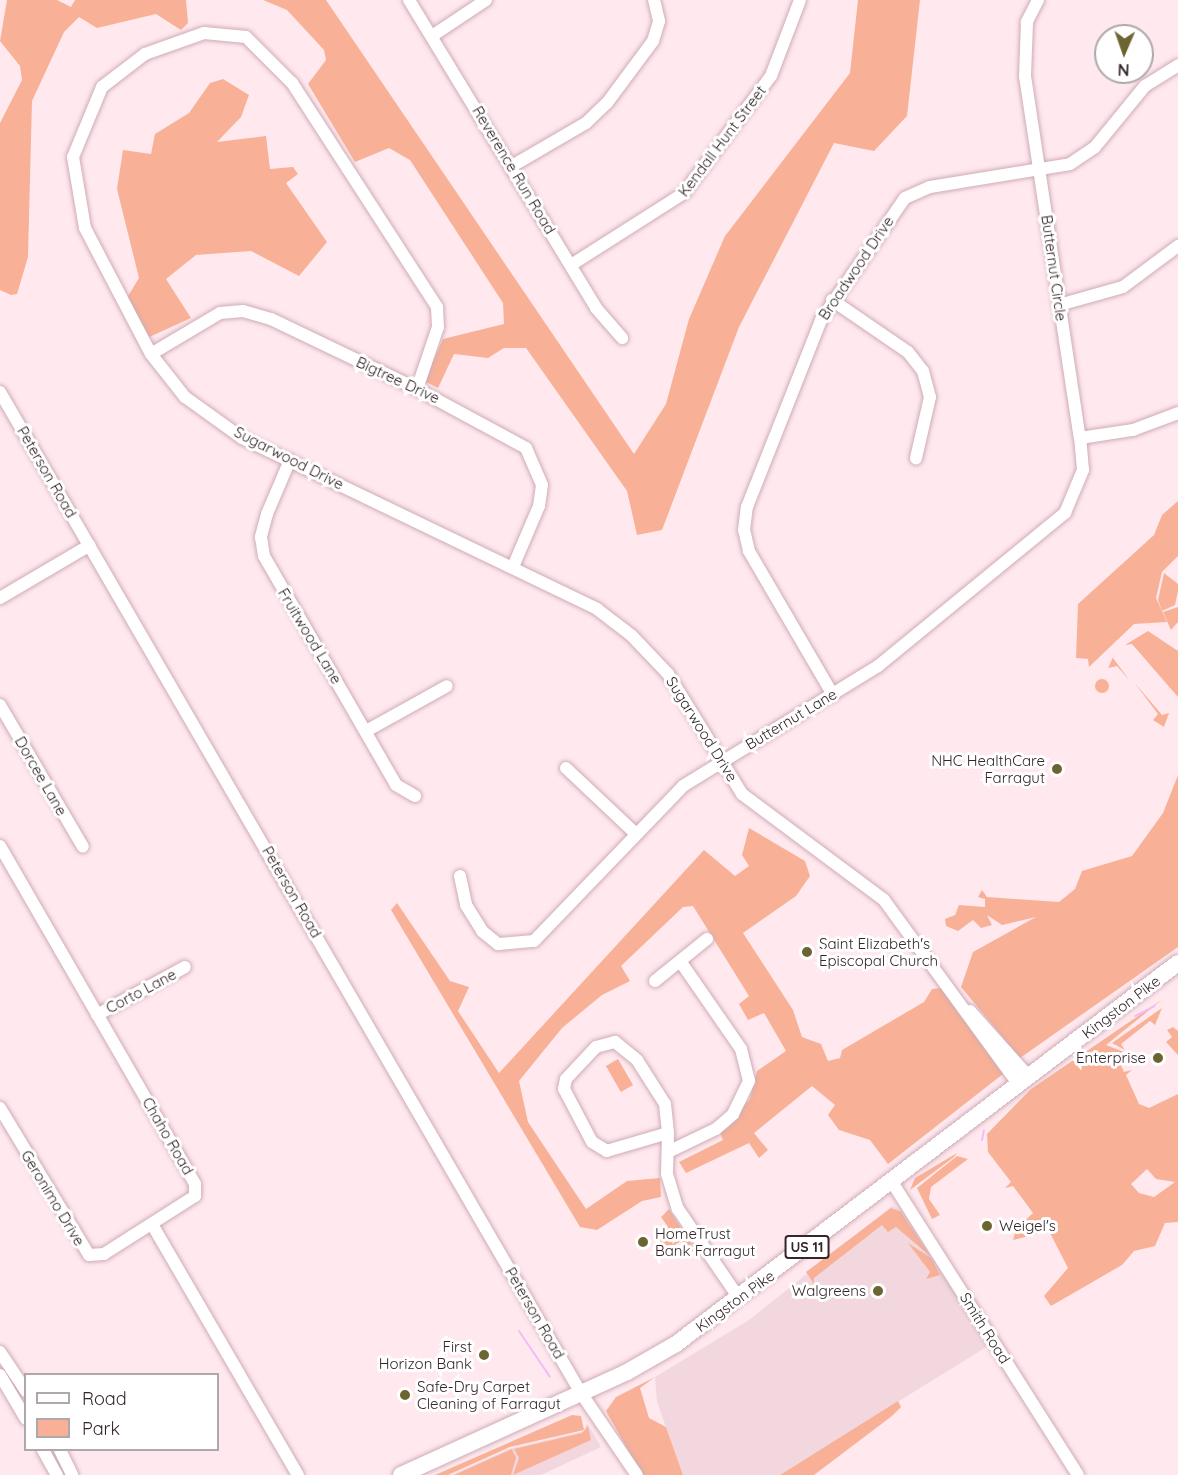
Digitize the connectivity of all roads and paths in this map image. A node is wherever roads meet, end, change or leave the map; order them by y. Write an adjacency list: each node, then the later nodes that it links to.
1 (409, 0): 6 (street, Reverence Run Road)
2 (486, 0): 6 (street)
3 (654, 0): 8 (street)
4 (801, 0): 11 (street, Kendall Hunt Street)
5 (1038, 0): 9 (street, Butternut Circle)
6 (432, 36): 8 (street, Reverence Run Road)
7 (1178, 65): 9 (street, Broadwood Drive)
8 (512, 166): 11 (street, Reverence Run Road)
9 (1040, 172): 12 (street, Broadwood Drive); 13 (street, Butternut Circle)
10 (1178, 246): 13 (street)
11 (571, 265): 14 (street, Reverence Run Road)
12 (832, 300): 20 (street); 26 (street, Broadwood Drive)
13 (1059, 305): 19 (street, Butternut Circle)
14 (622, 338)
15 (151, 354): 16 (street, Bigtree Drive); 16 (street, Sugarwood Drive); 21 (street, Sugarwood Drive)
16 (417, 388): 23 (street, Bigtree Drive)
17 (0, 392): 22 (street, Peterson Road)
18 (1178, 413): 19 (street)
19 (1080, 438): 26 (street, Butternut Lane)
20 (916, 458)
21 (290, 460): 23 (street, Sugarwood Drive); 28 (street, Fruitwood Lane)
22 (90, 545): 24 (street); 52 (street, Peterson Road)
23 (513, 567): 29 (street, Sugarwood Drive)
24 (0, 598)
25 (447, 686): 28 (street)
26 (833, 694): 29 (street, Butternut Lane)
27 (0, 705): 34 (street, Dorcee Lane)
28 (368, 730): 31 (street, Fruitwood Lane)
29 (721, 760): 32 (street, Butternut Lane); 42 (street, Sugarwood Drive)
30 (566, 768): 32 (street)
31 (415, 796)
32 (636, 834): 35 (street, Butternut Lane)
33 (0, 846): 41 (street, Chaho Road)
34 (83, 847)
35 (460, 876)
36 (707, 939): 37 (street)
37 (680, 961): 40 (street); 45 (street)
38 (1178, 963): 42 (main road, Kingston Pike / US 11)
39 (185, 967): 41 (street, Corto Lane)
40 (655, 981)
41 (97, 1015): 47 (street, Chaho Road)
42 (1024, 1081): 46 (main road, Kingston Pike / US 11)
43 (0, 1108): 47 (street, Geronimo Drive)
44 (668, 1132): 44 (street); 45 (street)
45 (670, 1151): 48 (street)
46 (892, 1182): 48 (main road, Kingston Pike / US 11); 62 (street, Smith Road)
47 (153, 1226): 59 (street)
48 (739, 1298): 52 (main road, Kingston Pike / US 11)
49 (0, 1352): 51 (street)
50 (0, 1375): 53 (street)
51 (24, 1388)
52 (581, 1393): 56 (street, Peterson Road); 60 (main road, Kingston Pike / US 11)
53 (24, 1416)
54 (44, 1451): 57 (street)
55 (61, 1451): 58 (street)
56 (628, 1469): 61 (street, Peterson Road)
57 (57, 1475)
58 (72, 1475)
59 (298, 1475)
60 (401, 1475)
61 (637, 1475)
62 (1078, 1475)

